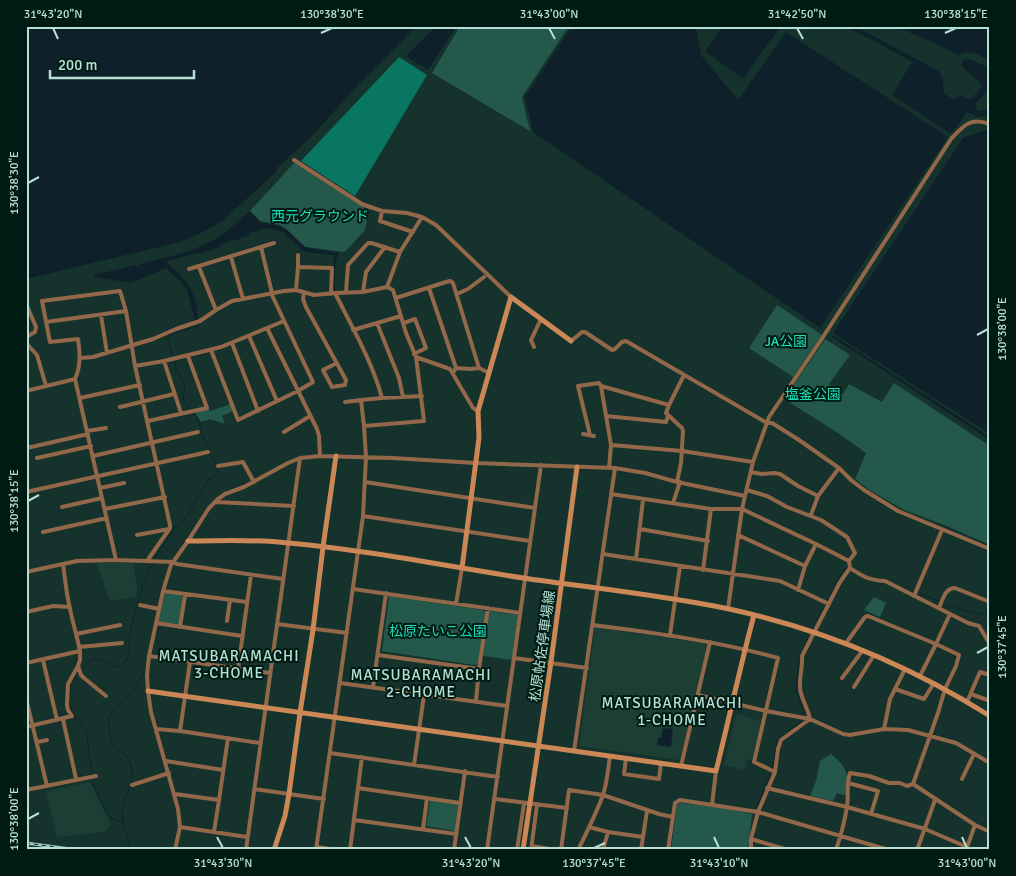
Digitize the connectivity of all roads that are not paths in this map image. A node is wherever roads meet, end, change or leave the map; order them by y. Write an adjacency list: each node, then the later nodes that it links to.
1 (990, 124): 84 (street)
2 (294, 160): 3 (street)
3 (382, 211): 4 (street); 5 (street)
4 (422, 217): 5 (street); 25 (street)
5 (413, 232): 9 (street)
6 (274, 243): 8 (street)
7 (385, 247): 9 (street); 20 (street); 21 (street)
8 (261, 248): 11 (street); 22 (street)
9 (400, 252): 16 (street)
10 (298, 255): 13 (street)
11 (232, 257): 12 (street); 26 (street)
12 (199, 267): 14 (street); 29 (street)
13 (298, 267): 18 (street); 23 (street)
14 (189, 269)
15 (484, 277): 24 (street)
16 (387, 288): 21 (street); 27 (street)
17 (429, 288): 24 (street); 27 (street); 55 (street)
18 (296, 290): 19 (street); 22 (street)
19 (304, 292): 23 (street); 53 (street)
20 (346, 292): 21 (street); 23 (street)
21 (363, 292)
22 (272, 293): 26 (street); 34 (street)
23 (333, 293): 39 (street)
24 (457, 294): 56 (street)
25 (511, 297): 33 (street); 58 (street)
26 (243, 298): 29 (street)
27 (396, 298): 32 (street)
28 (26, 306): 41 (street)
29 (216, 310): 45 (street)
30 (126, 311): 31 (street); 35 (street); 45 (street)
31 (101, 315): 35 (street); 48 (street)
32 (401, 316): 36 (street); 37 (street)
33 (541, 318): 42 (street); 46 (street)
34 (284, 321): 38 (street); 65 (street)
35 (46, 322): 51 (street)
36 (404, 322): 50 (street); 50 (street)
37 (377, 323): 39 (street); 67 (street)
38 (267, 328): 40 (street); 65 (street)
39 (353, 330): 70 (street)
40 (249, 336): 44 (street); 73 (street)
41 (26, 337)
42 (571, 341): 59 (street)
43 (26, 343): 62 (street)
44 (232, 343): 47 (street); 77 (street)
45 (132, 346): 48 (street); 54 (street)
46 (534, 347)
47 (211, 350): 49 (street); 77 (street)
48 (107, 353): 51 (street)
49 (188, 356): 52 (street); 79 (street)
50 (415, 356): 57 (street); 68 (street)
51 (80, 358): 60 (street)
52 (164, 361): 54 (street); 66 (street)
53 (337, 363): 53 (street)
54 (135, 366): 61 (street)
55 (456, 368): 56 (street); 57 (street)
56 (479, 368): 58 (street)
57 (453, 373): 78 (street)
58 (489, 373): 78 (street)
59 (684, 375): 75 (street); 84 (street)
60 (75, 379): 62 (street); 69 (street)
61 (140, 385): 69 (street); 72 (street)
62 (46, 386): 64 (street)
63 (601, 386): 75 (street); 81 (street); 90 (street)
64 (26, 391)
65 (298, 391): 73 (street); 80 (street)
66 (174, 394): 72 (street); 79 (street)
67 (403, 396): 68 (street); 70 (street)
68 (422, 396): 85 (street)
69 (80, 398): 89 (street)
70 (382, 398): 71 (street)
71 (361, 400): 74 (street); 85 (street)
72 (144, 401): 76 (street); 83 (street)
73 (277, 401): 77 (street)
74 (345, 402)
75 (669, 405): 82 (street)
76 (120, 407)
77 (258, 411)
78 (478, 411): 105 (street)
79 (181, 414): 83 (street)
80 (310, 416): 88 (street); 98 (street)
81 (606, 416): 82 (street); 92 (street)
82 (668, 416): 95 (street)
83 (148, 421): 91 (street)
84 (766, 423): 103 (street); 111 (street)
85 (364, 426): 102 (street)
86 (106, 428): 89 (street)
87 (198, 432): 91 (street)
88 (284, 432)
89 (88, 433): 93 (street); 94 (street)
90 (583, 434)
91 (153, 442): 97 (street); 104 (street)
92 (611, 445): 95 (street); 109 (street)
93 (91, 446): 97 (street); 100 (street)
94 (27, 448)
95 (682, 451): 103 (street); 116 (street)
96 (208, 452): 104 (street)
97 (93, 456): 113 (street)
98 (320, 456): 99 (street); 101 (street)
99 (336, 456): 102 (street); 151 (street)
100 (37, 458)
101 (300, 458): 114 (street); 130 (street)
102 (366, 458): 105 (street); 115 (street)
103 (753, 462): 112 (street)
104 (157, 463): 113 (street); 124 (street)
105 (476, 463): 106 (street); 126 (street)
106 (541, 464): 108 (street); 132 (street)
107 (218, 466): 114 (street)
108 (577, 467): 109 (street); 171 (street)
109 (609, 468): 110 (street)
110 (615, 468): 116 (street); 121 (street)
111 (839, 468): 123 (street); 141 (street)
112 (751, 472): 119 (street); 123 (street)
113 (98, 476): 118 (street); 120 (street)
114 (254, 482): 128 (street)
115 (365, 482): 126 (street); 137 (street)
116 (679, 482): 122 (street); 129 (street)
117 (124, 483): 118 (street)
118 (100, 488): 125 (street)
119 (747, 490): 122 (street); 136 (street)
120 (26, 492)
121 (611, 494): 127 (street); 154 (street)
122 (745, 496): 135 (street)
123 (818, 496): 136 (street)
124 (164, 497): 133 (street); 139 (street)
125 (102, 498): 131 (street); 133 (street)
126 (471, 498): 132 (street); 143 (street)
127 (643, 500): 129 (street); 140 (street)
128 (215, 502): 130 (street); 146 (street)
129 (673, 503): 134 (street)
130 (294, 506): 149 (street)
131 (62, 507)
132 (535, 508): 147 (street)
133 (105, 509): 138 (street)
134 (711, 509): 135 (street); 148 (street)
135 (742, 509): 145 (street); 150 (street)
136 (811, 515): 158 (street)
137 (363, 516): 143 (street); 153 (street)
138 (107, 518): 142 (street); 156 (street)
139 (170, 528): 144 (street); 157 (street)
140 (640, 529): 148 (street); 155 (street)
141 (942, 530): 152 (street); 179 (street)
142 (44, 532)
143 (466, 532): 147 (street); 163 (street)
144 (137, 535)
145 (738, 535): 162 (street); 167 (street)
146 (188, 541): 149 (street, 松原帖佐停車場線); 159 (street)
147 (530, 541): 169 (street)
148 (708, 541): 165 (street)
149 (288, 543): 151 (street, 松原帖佐停車場線); 170 (street)
150 (816, 544): 158 (street); 162 (street)
151 (323, 547): 153 (street, 松原帖佐停車場線); 202 (street)
152 (990, 549)
153 (358, 552): 163 (street, 松原帖佐停車場線); 173 (street)
154 (603, 554): 155 (street); 172 (street)
155 (636, 559): 161 (street)
156 (116, 560): 157 (street); 160 (street)
157 (147, 561): 159 (street)
158 (849, 561): 164 (street)
159 (173, 562): 168 (street); 175 (street)
160 (62, 564): 166 (street); 187 (street)
161 (680, 566): 165 (street); 181 (street)
162 (805, 566): 174 (street)
163 (462, 568): 169 (street, 松原帖佐停車場線); 184 (street)
164 (850, 568): 179 (street); 185 (street)
165 (704, 570): 167 (street)
166 (26, 572)
167 (733, 574): 174 (street); 191 (street)
168 (251, 575): 170 (street); 183 (street)
169 (525, 578): 171 (street, 松原帖佐停車場線); 193 (street)
170 (284, 579): 198 (street)
171 (562, 583): 172 (street); 222 (street, 松原帖佐停車場線)
172 (598, 588): 181 (street); 199 (street)
173 (353, 589): 176 (street); 204 (street)
174 (798, 590): 185 (street)
175 (163, 591): 177 (street); 190 (street)
176 (386, 593): 184 (street); 217 (street)
177 (185, 594): 180 (street); 201 (street)
178 (990, 594): 182 (street)
179 (914, 596): 189 (street)
180 (230, 600): 183 (street); 196 (street)
181 (675, 600): 191 (street); 207 (street)
182 (989, 601): 189 (street)
183 (247, 602): 206 (street)
184 (456, 604): 188 (street)
185 (829, 604): 203 (street)
186 (140, 605): 190 (street)
187 (70, 607): 192 (street); 205 (street)
188 (488, 608): 193 (street); 228 (street)
189 (939, 608): 194 (street)
190 (159, 609): 197 (street)
191 (728, 609): 195 (street)
192 (26, 612)
193 (520, 613): 219 (street)
194 (950, 614): 209 (street); 212 (street)
195 (754, 615): 203 (street); 214 (street)
196 (227, 620)
197 (156, 623): 201 (street); 218 (street)
198 (277, 624): 202 (street); 229 (street)
199 (592, 624): 207 (street); 225 (street)
200 (120, 625): 205 (street)
201 (180, 627): 206 (street)
202 (314, 630): 204 (street); 253 (street)
203 (814, 632): 211 (street); 257 (street)
204 (347, 633): 233 (street)
205 (76, 634): 213 (street)
206 (242, 636): 227 (street)
207 (670, 636): 208 (street)
208 (710, 642): 214 (street); 242 (street)
209 (990, 642)
210 (122, 643): 213 (street)
211 (846, 643): 212 (street); 215 (street)
212 (936, 644): 231 (street); 238 (street)
213 (80, 649): 220 (street); 224 (street)
214 (745, 649): 249 (street); 252 (street)
215 (863, 650): 216 (street); 232 (street)
216 (874, 654): 226 (street); 236 (street)
217 (378, 655): 228 (street); 235 (street)
218 (149, 656): 221 (street); 239 (street)
219 (514, 658): 222 (street); 250 (street)
220 (43, 660): 223 (street); 258 (street)
221 (190, 662): 227 (street); 244 (street)
222 (551, 662): 225 (street); 271 (street, 松原帖佐停車場線)
223 (26, 663)
224 (78, 666): 243 (street); 256 (street)
225 (586, 668): 273 (street)
226 (905, 668): 231 (street); 237 (street)
227 (238, 669): 229 (street)
228 (479, 669): 246 (street)
229 (270, 673): 251 (street)
230 (990, 675): 240 (street)
231 (920, 676): 234 (street)
232 (842, 678)
233 (340, 683): 235 (street); 255 (street)
234 (934, 683): 237 (street); 238 (street)
235 (373, 687): 241 (street)
236 (854, 687)
237 (895, 689): 263 (street)
238 (945, 689): 248 (street); 265 (street)
239 (148, 691): 244 (street); 261 (street)
240 (971, 694): 247 (street); 248 (street)
241 (424, 695): 246 (street); 262 (street)
242 (698, 695): 249 (street); 282 (street)
243 (106, 696)
244 (186, 696): 251 (street); 264 (street)
245 (26, 698): 259 (street)
246 (476, 701): 250 (street)
247 (990, 701)
248 (967, 702): 254 (street)
249 (733, 703): 252 (street); 285 (street)
250 (507, 706): 268 (street)
251 (266, 708): 253 (street); 270 (street)
252 (766, 711): 257 (street); 286 (street)
253 (300, 713): 255 (street); 301 (street)
254 (990, 715)
255 (335, 717): 262 (street); 272 (street)
256 (63, 719): 258 (street); 290 (street)
257 (810, 719): 263 (street); 286 (street)
258 (57, 720): 259 (street)
259 (33, 726): 260 (street); 269 (street)
260 (26, 727)
261 (156, 729): 264 (street); 278 (street)
262 (419, 729): 268 (street); 281 (street)
263 (884, 729): 265 (street)
264 (180, 731): 266 (street)
265 (930, 736): 274 (street); 293 (street)
266 (228, 738): 270 (street); 283 (street)
267 (47, 740): 269 (street)
268 (503, 741): 271 (street); 289 (street)
269 (37, 742): 295 (street)
270 (260, 743): 298 (street)
271 (538, 746): 273 (street); 309 (street, 松原帖佐停車場線)
272 (330, 752): 276 (street); 304 (street)
273 (574, 752): 275 (street)
274 (974, 754): 280 (street); 291 (street)
275 (610, 756): 277 (street); 302 (street)
276 (362, 757): 281 (street); 296 (street)
277 (626, 758): 279 (street); 279 (street)
278 (166, 762): 283 (street); 287 (street)
279 (661, 763): 282 (street)
280 (990, 763)
281 (414, 765): 284 (street)
282 (681, 766): 285 (street)
283 (224, 770): 306 (street)
284 (465, 771): 289 (street); 308 (street)
285 (716, 771): 311 (street)
286 (775, 772): 297 (street)
287 (169, 773): 294 (street); 300 (street)
288 (96, 776): 290 (street)
289 (498, 776): 305 (street)
290 (76, 779): 295 (street)
291 (962, 779)
292 (848, 783): 293 (street); 312 (street); 316 (street)
293 (913, 784): 307 (street)
294 (132, 785)
295 (46, 786): 299 (street)
296 (358, 788): 303 (street); 318 (street)
297 (767, 788): 312 (street); 315 (street)
298 (254, 789): 301 (street); 329 (street)
299 (26, 790)
300 (175, 794): 306 (street); 320 (street)
301 (289, 794): 304 (street); 337 (street)
302 (603, 795): 313 (street); 314 (street); 321 (street)
303 (426, 798): 308 (street); 322 (street)
304 (324, 799): 332 (street)
305 (494, 799): 309 (street); 341 (street)
306 (219, 800): 324 (street)
307 (935, 800): 319 (street); 323 (street)
308 (460, 803): 327 (street)
309 (528, 805): 310 (street); 342 (street); 343 (street, 松原帖佐停車場線)
310 (537, 805): 313 (street); 333 (street)
311 (712, 805): 315 (street); 317 (street)
312 (847, 807): 316 (street); 328 (street)
313 (567, 808): 345 (street)
314 (647, 811): 317 (street); 330 (street)
315 (758, 812): 328 (street); 331 (street)
316 (871, 814): 323 (street)
317 (673, 817): 349 (street)
318 (354, 820): 322 (street); 339 (street)
319 (975, 825): 326 (street); 334 (street)
320 (180, 827): 324 (street); 335 (street)
321 (589, 827): 325 (street); 346 (street)
322 (423, 829): 327 (street)
323 (925, 829): 334 (street); 354 (street)
324 (214, 832): 329 (street)
325 (608, 832): 330 (street); 347 (street)
326 (990, 832)
327 (456, 834): 340 (street)
328 (841, 835): 352 (street); 353 (street)
329 (247, 837): 336 (street)
330 (643, 837): 348 (street)
331 (751, 839): 350 (street); 351 (street)
332 (317, 848): 338 (street)
333 (531, 848): 344 (street)
334 (967, 848)
335 (174, 850)
336 (246, 850)
337 (274, 850)
338 (337, 850)
339 (350, 850)
340 (454, 850)
341 (487, 850)
342 (517, 850)
343 (523, 850)
344 (555, 850)
345 (561, 850)
346 (578, 850)
347 (603, 850)
348 (641, 850)
349 (668, 850)
350 (750, 850)
351 (788, 850)
352 (836, 850)
353 (889, 850)
354 (917, 850)

